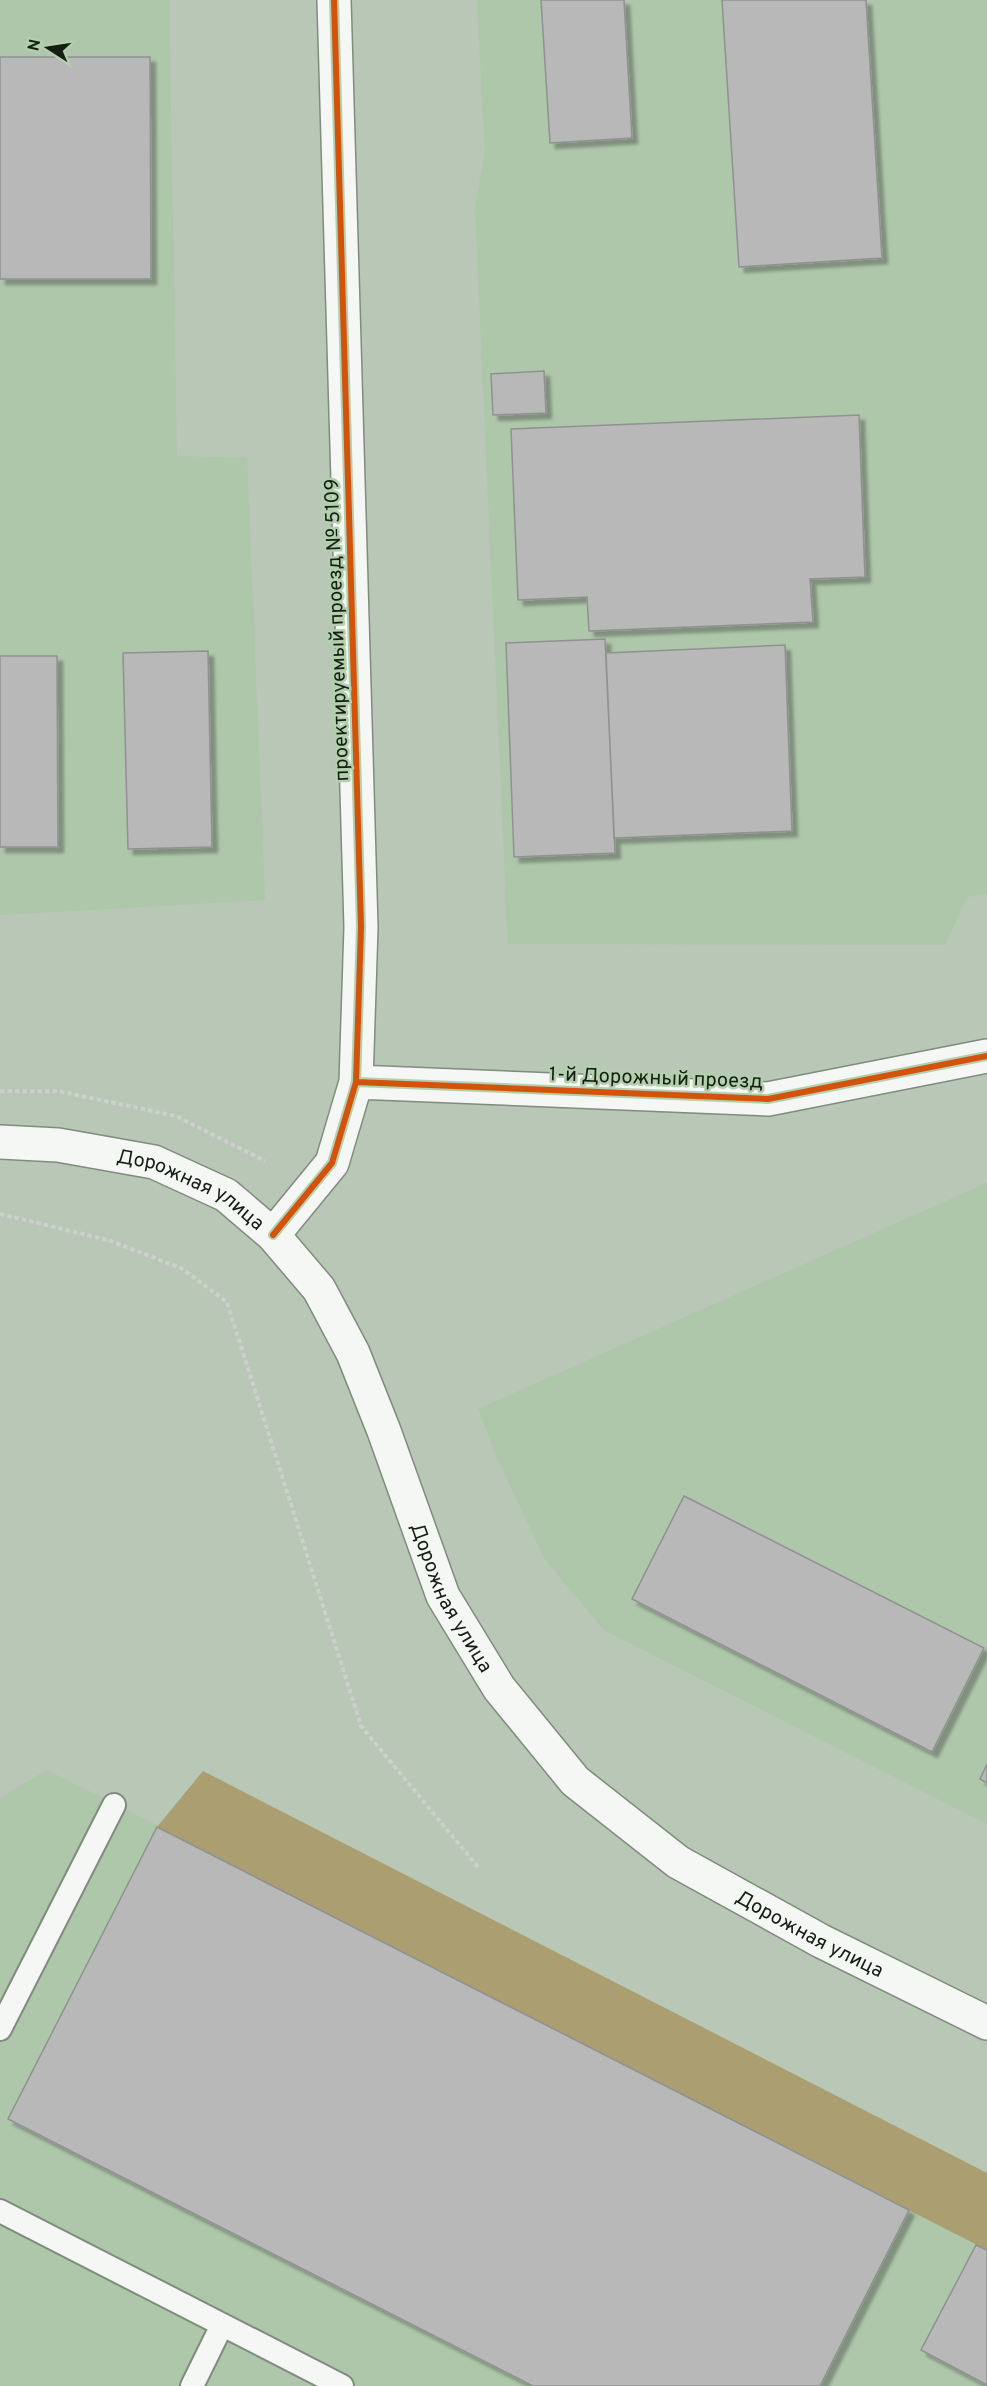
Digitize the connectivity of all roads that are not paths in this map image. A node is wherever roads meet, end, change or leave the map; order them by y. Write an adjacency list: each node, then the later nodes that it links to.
1 (334, 0): 3 (street, проектируемый проезд № 5109)
2 (987, 1056): 3 (street, 1-й Дорожный проезд)
3 (356, 1082): 5 (street, проектируемый проезд № 5109)
4 (0, 1142): 5 (street, Дорожная улица)
5 (273, 1235): 7 (street, Дорожная улица)
6 (114, 1805): 8 (lane)
7 (987, 2023)
8 (0, 2029)
9 (0, 2211): 10 (lane)
10 (222, 2325): 11 (lane); 12 (lane)
11 (192, 2386)
12 (342, 2386)

